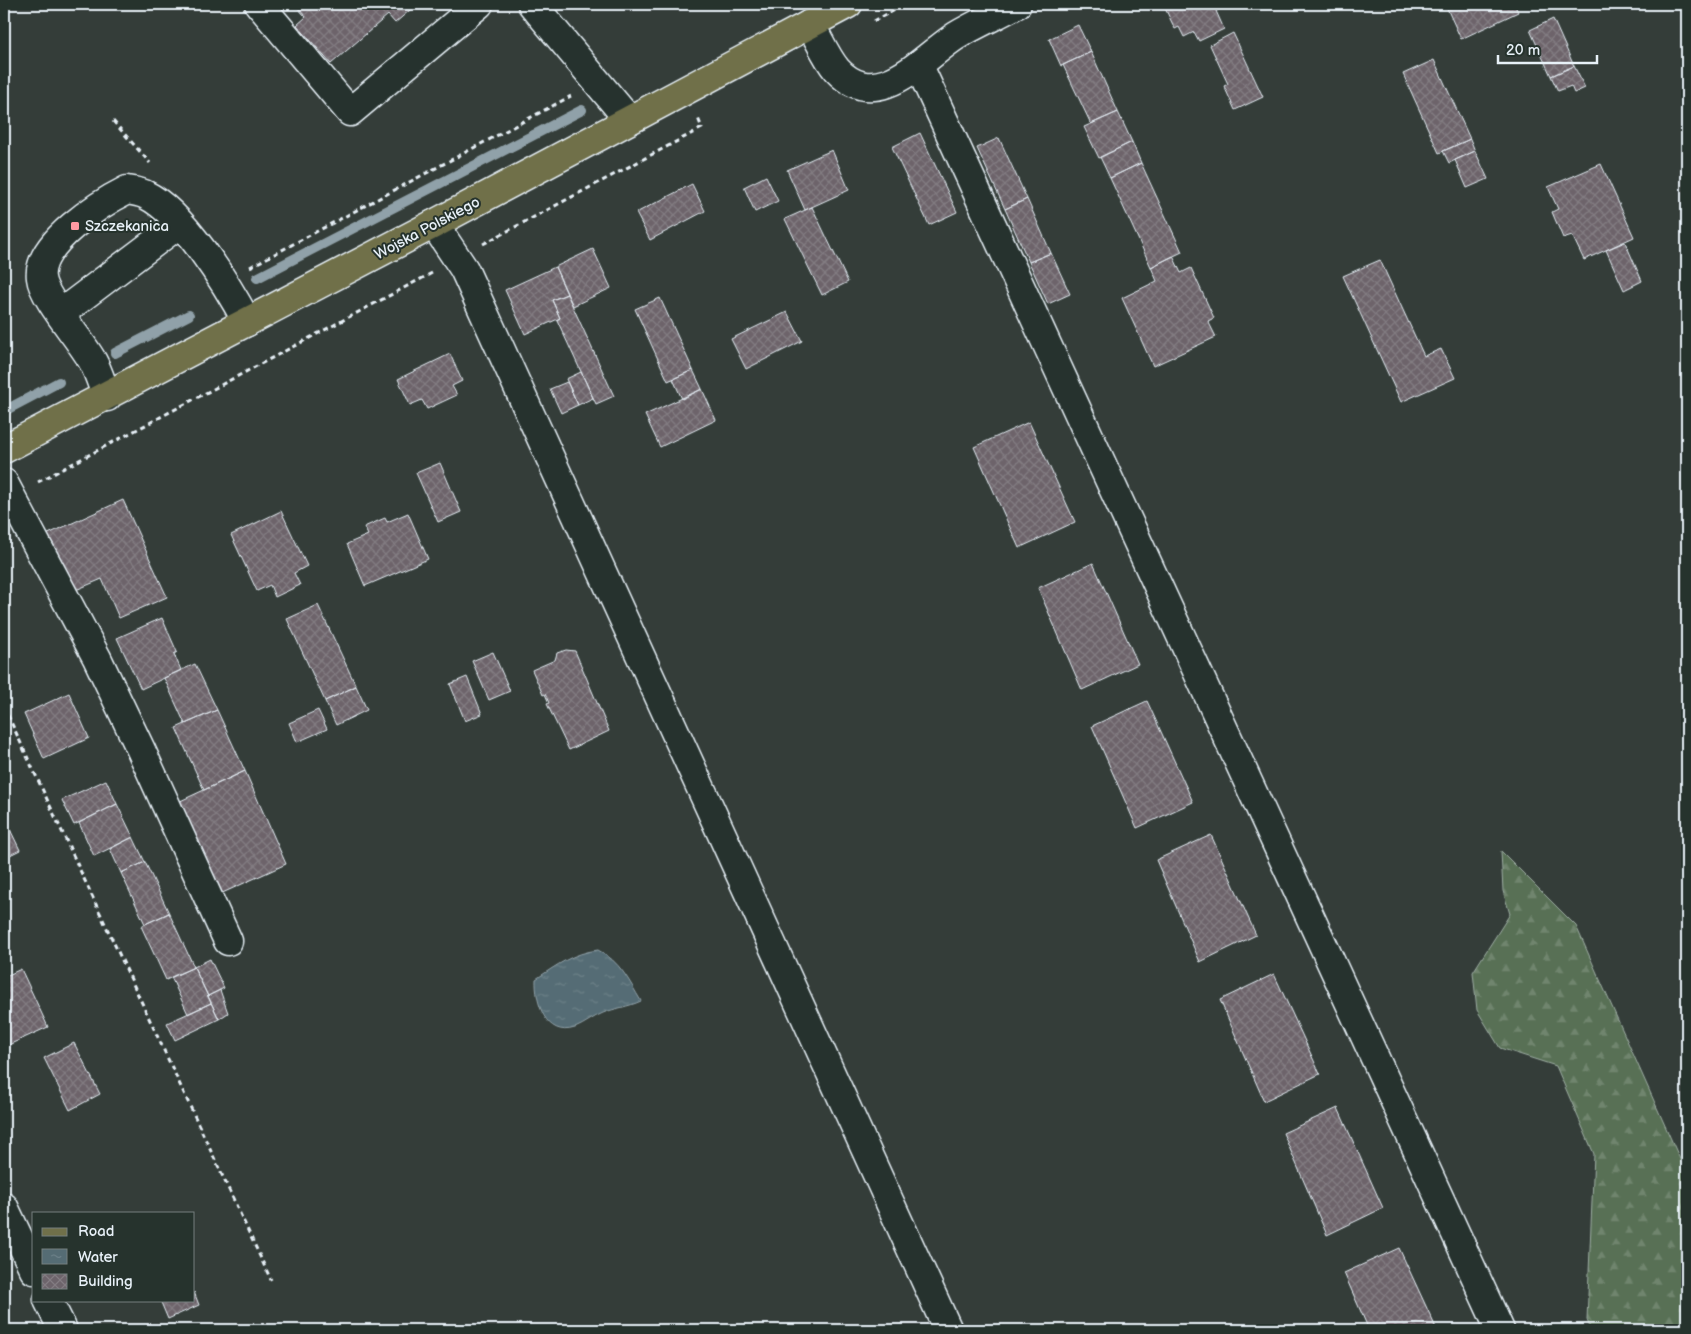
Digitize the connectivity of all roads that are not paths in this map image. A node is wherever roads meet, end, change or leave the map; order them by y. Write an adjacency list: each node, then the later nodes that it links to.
1 (259, 4): 2 (street)
2 (479, 4)
3 (532, 4): 8 (street)
4 (848, 4): 6 (main road, Wojska Polskiego)
5 (1017, 4): 7 (street)
6 (810, 16): 7 (street); 8 (main road, Wojska Polskiego)
7 (919, 66): 22 (street)
8 (629, 120): 10 (main road, Wojska Polskiego)
9 (179, 224): 11 (street); 11 (street); 12 (street)
10 (434, 224): 12 (main road, Wojska Polskiego); 21 (street)
11 (61, 313): 13 (street)
12 (247, 322): 13 (main road, Wojska Polskiego)
13 (107, 397): 14 (main road, Wojska Polskiego)
14 (4, 449)
15 (7, 490): 16 (street)
16 (228, 941)
17 (4, 1208): 18 (street)
18 (32, 1266)
19 (49, 1302): 20 (street)
20 (63, 1330)
21 (948, 1330)
22 (1500, 1330)

